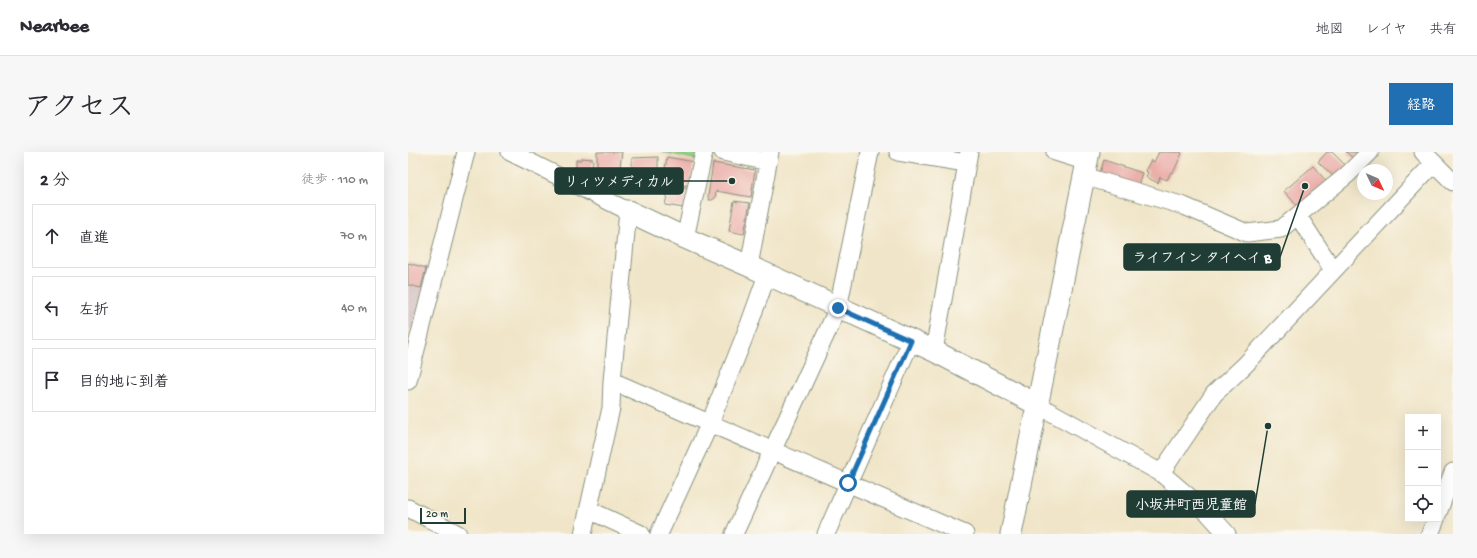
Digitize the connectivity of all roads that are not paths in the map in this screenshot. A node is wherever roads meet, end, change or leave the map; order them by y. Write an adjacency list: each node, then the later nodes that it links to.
1 (466, 152): 22 (street)
2 (510, 152): 14 (street)
3 (704, 152): 16 (street)
4 (723, 152): 9 (street)
5 (870, 152): 19 (street)
6 (898, 152): 10 (street)
7 (1055, 152): 12 (street)
8 (1370, 152): 15 (street)
9 (769, 157): 18 (street)
10 (968, 158): 21 (street)
11 (1429, 158): 13 (street); 17 (street)
12 (1086, 163): 15 (street); 24 (street)
13 (1453, 182)
14 (628, 211): 16 (street); 23 (street)
15 (1298, 216): 17 (street)
16 (685, 238): 18 (street)
17 (1333, 270): 28 (street)
18 (758, 271): 19 (street); 25 (street)
19 (838, 308): 20 (street); 26 (street)
20 (911, 341): 21 (street); 29 (street)
21 (934, 351): 24 (street)
22 (408, 381)
23 (612, 381): 25 (street); 32 (street)
24 (1038, 405): 28 (street); 41 (street)
25 (710, 423): 26 (street); 37 (street)
26 (772, 450): 29 (street); 38 (street)
27 (1453, 472): 30 (street)
28 (1161, 473): 42 (street)
29 (848, 483): 39 (street); 40 (street)
30 (1441, 505)
31 (408, 508): 34 (street)
32 (589, 510): 35 (street); 36 (street)
33 (1435, 522): 43 (street)
34 (458, 534)
35 (583, 534)
36 (641, 534)
37 (659, 534)
38 (734, 534)
39 (826, 534)
40 (965, 534)
41 (1011, 534)
42 (1227, 534)
43 (1430, 534)

